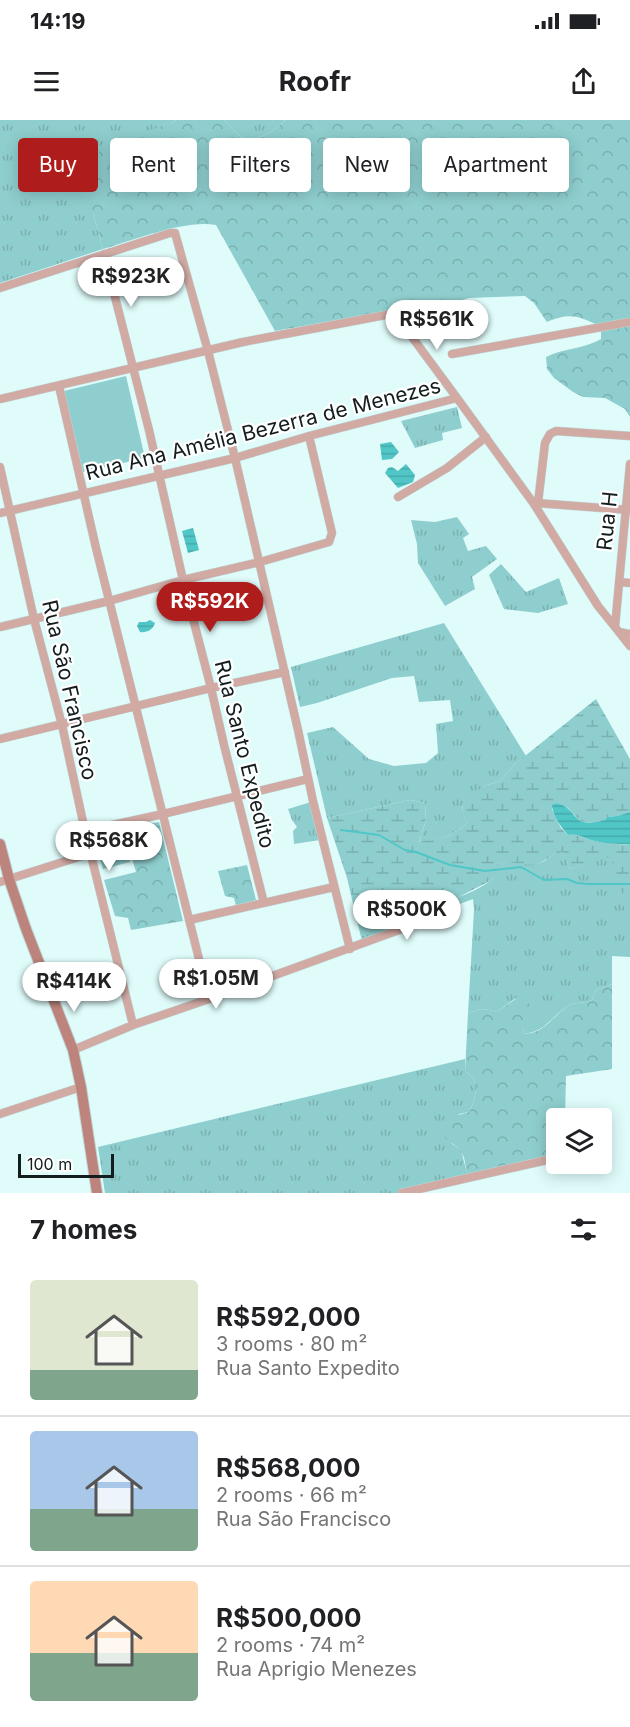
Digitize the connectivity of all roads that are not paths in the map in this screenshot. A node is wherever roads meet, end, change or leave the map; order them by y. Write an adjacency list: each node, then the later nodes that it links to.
1 (104, 254): 2 (street); 4 (street); 6 (street, Rua Santo Expedito)
2 (0, 288)
3 (630, 322): 5 (street)
4 (208, 351): 6 (street); 8 (street); 13 (street)
5 (452, 354)
6 (133, 368): 7 (street); 16 (street, Rua Santo Expedito)
7 (59, 386): 9 (street); 17 (street)
8 (458, 398): 10 (street, Rua Ana Amélia Bezerra de Menezes); 12 (street, Rua Ana Amélia Bezerra de Menezes)
9 (0, 399)
10 (309, 436): 13 (street, Rua Ana Amélia Bezerra de Menezes); 23 (street)
11 (630, 436): 19 (street)
12 (486, 437): 18 (street); 19 (street, Rua Ana Amélia Bezerra de Menezes)
13 (235, 458): 16 (street, Rua Ana Amélia Bezerra de Menezes); 23 (street)
14 (630, 464): 21 (street, Rua H)
15 (0, 467): 20 (street, Rua São Francisco)
16 (160, 475): 17 (street, Rua Ana Amélia Bezerra de Menezes); 24 (street, Rua Santo Expedito)
17 (84, 493): 20 (street, Rua Ana Amélia Bezerra de Menezes); 27 (street)
18 (398, 497)
19 (536, 503): 21 (street); 30 (street, Rua Ana Amélia Bezerra de Menezes)
20 (10, 510): 22 (street, Rua Ana Amélia Bezerra de Menezes); 28 (street, Rua São Francisco)
21 (628, 510): 25 (street, Rua H)
22 (0, 513)
23 (260, 562): 24 (street); 33 (street)
24 (183, 580): 27 (street); 34 (street, Rua Santo Expedito)
25 (619, 582): 26 (street); 30 (street, Rua H)
26 (630, 583)
27 (109, 601): 28 (street); 35 (street)
28 (34, 619): 29 (street); 36 (street, Rua São Francisco)
29 (0, 627)
30 (617, 630): 31 (street); 32 (street, Rua Ana Amélia Bezerra de Menezes)
31 (630, 634)
32 (630, 646)
33 (285, 672): 34 (street); 38 (street)
34 (211, 688): 35 (street); 39 (street, Rua Santo Expedito)
35 (135, 707): 36 (street); 40 (street)
36 (62, 725): 37 (street); 41 (street, Rua São Francisco)
37 (0, 739)
38 (308, 779): 39 (street); 45 (street)
39 (238, 795): 40 (street); 46 (street, Rua Santo Expedito)
40 (163, 814): 41 (street); 48 (street)
41 (85, 831): 43 (street, Rua São Francisco)
42 (0, 844): 44 (main road)
43 (91, 853): 44 (street); 51 (street, Rua São Francisco)
44 (4, 880): 52 (main road)
45 (334, 887): 46 (street); 49 (street)
46 (264, 903): 48 (street)
47 (454, 910): 49 (street)
48 (189, 920): 50 (street)
49 (350, 949): 50 (street)
50 (209, 999): 51 (street)
51 (133, 1025): 52 (street)
52 (73, 1050): 53 (main road)
53 (81, 1087): 54 (street); 56 (main road)
54 (0, 1113)
55 (546, 1160): 57 (street)
56 (97, 1193)
57 (402, 1193)

